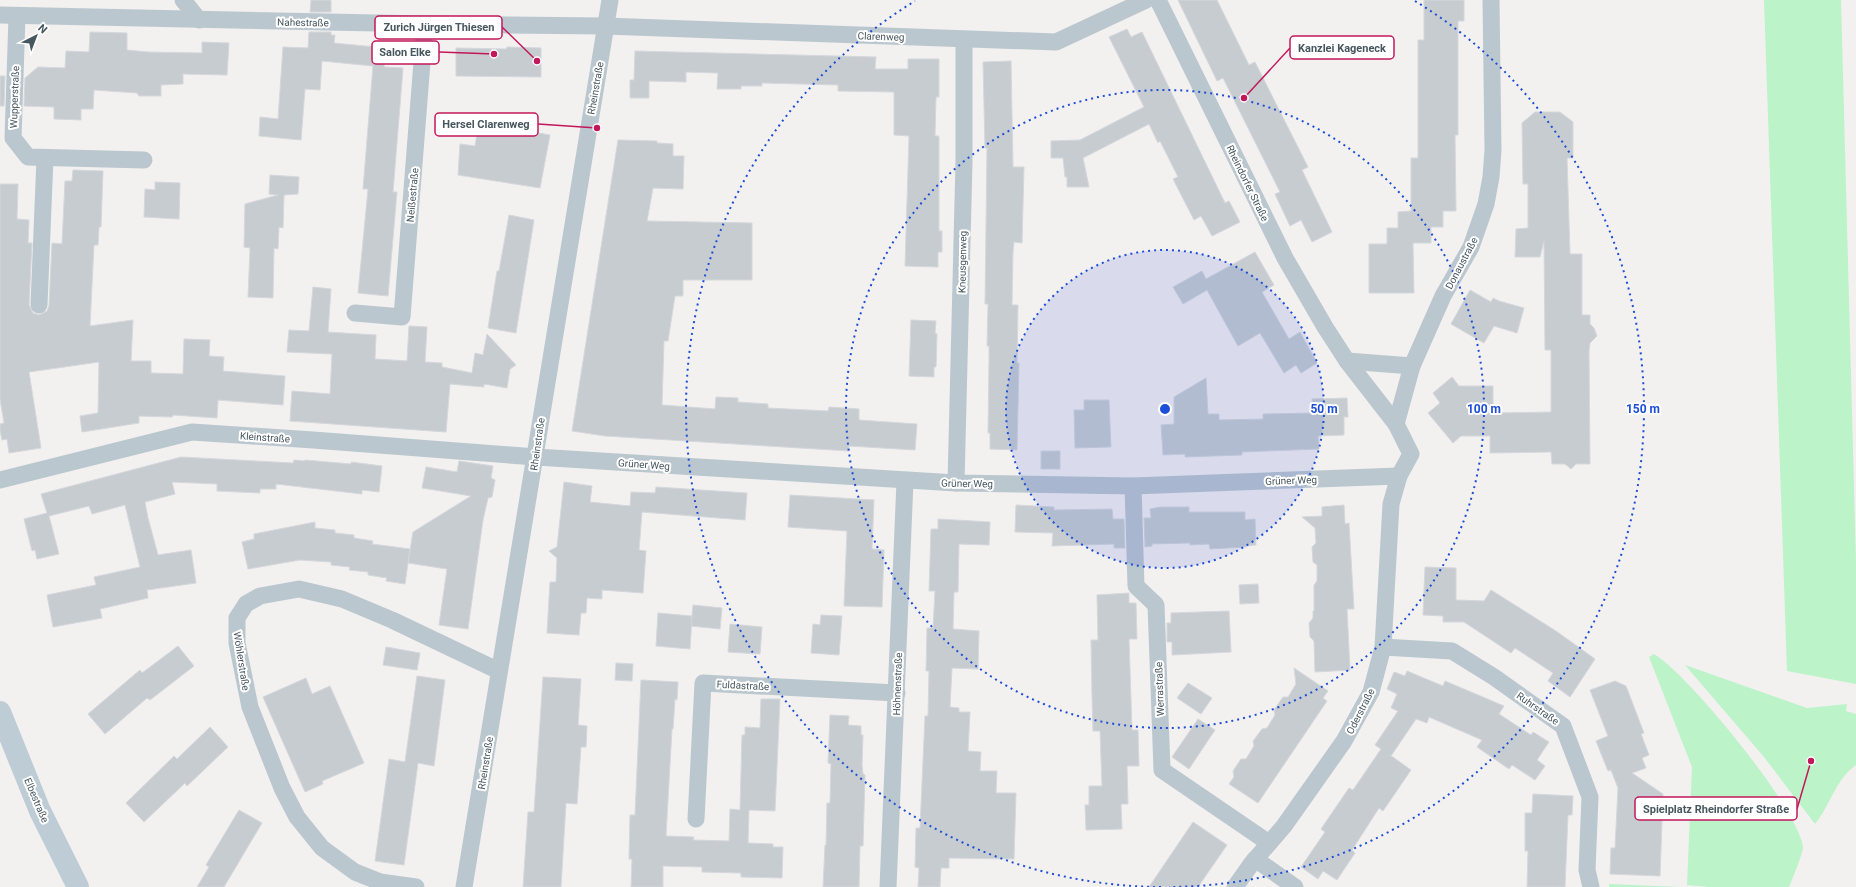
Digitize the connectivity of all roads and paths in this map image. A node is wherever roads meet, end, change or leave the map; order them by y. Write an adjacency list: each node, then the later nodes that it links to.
1 (183, 0): 7 (street)
2 (610, 0): 9 (street, Rheinstraße)
3 (1146, 0): 10 (street, Clarenweg)
4 (1158, 0): 15 (street, Rheindorfer Straße)
5 (1491, 0): 16 (street, Donaustraße)
6 (8, 16): 7 (street, Nahestraße); 11 (street, Wupperstraße)
7 (199, 20): 8 (street, Nahestraße)
8 (425, 24): 9 (street, Nahestraße); 14 (street, Neißestraße)
9 (606, 26): 10 (street, Clarenweg); 18 (street, Rheinstraße)
10 (964, 40): 22 (street, Kneusgenweg)
11 (45, 158): 12 (street, Wupperstraße); 13 (street)
12 (144, 160)
13 (39, 305)
14 (355, 313)
15 (1347, 361): 16 (street); 17 (street, Rheindorfer Straße)
16 (1412, 366): 17 (street, Donaustraße)
17 (1396, 424): 19 (street, Rheindorfer Straße)
18 (536, 457): 20 (street, Kleinstraße); 21 (street, Grüner Weg); 25 (street, Rheinstraße)
19 (1399, 476): 23 (street, Grüner Weg); 24 (street, Oderstraße)
20 (0, 480)
21 (905, 481): 22 (street, Grüner Weg); 26 (street, Höhnenstraße)
22 (956, 483): 23 (street, Grüner Weg)
23 (1133, 486): 29 (street, Werrastraße)
24 (1383, 647): 29 (street, Oderstraße); 37 (street, Ruhrstraße)
25 (499, 671): 32 (street, Wöhlerstraße); 33 (street, Rheinstraße)
26 (897, 693): 28 (street, Fuldastraße); 34 (street, Höhnenstraße)
27 (0, 712): 31 (main road, Elbestraße)
28 (696, 820)
29 (1269, 843): 30 (street, Oderstraße)
30 (1256, 859): 35 (street, Oderstraße); 36 (street)
31 (78, 887)
32 (416, 887)
33 (464, 887)
34 (888, 887)
35 (1235, 887)
36 (1295, 887)
37 (1591, 887)

